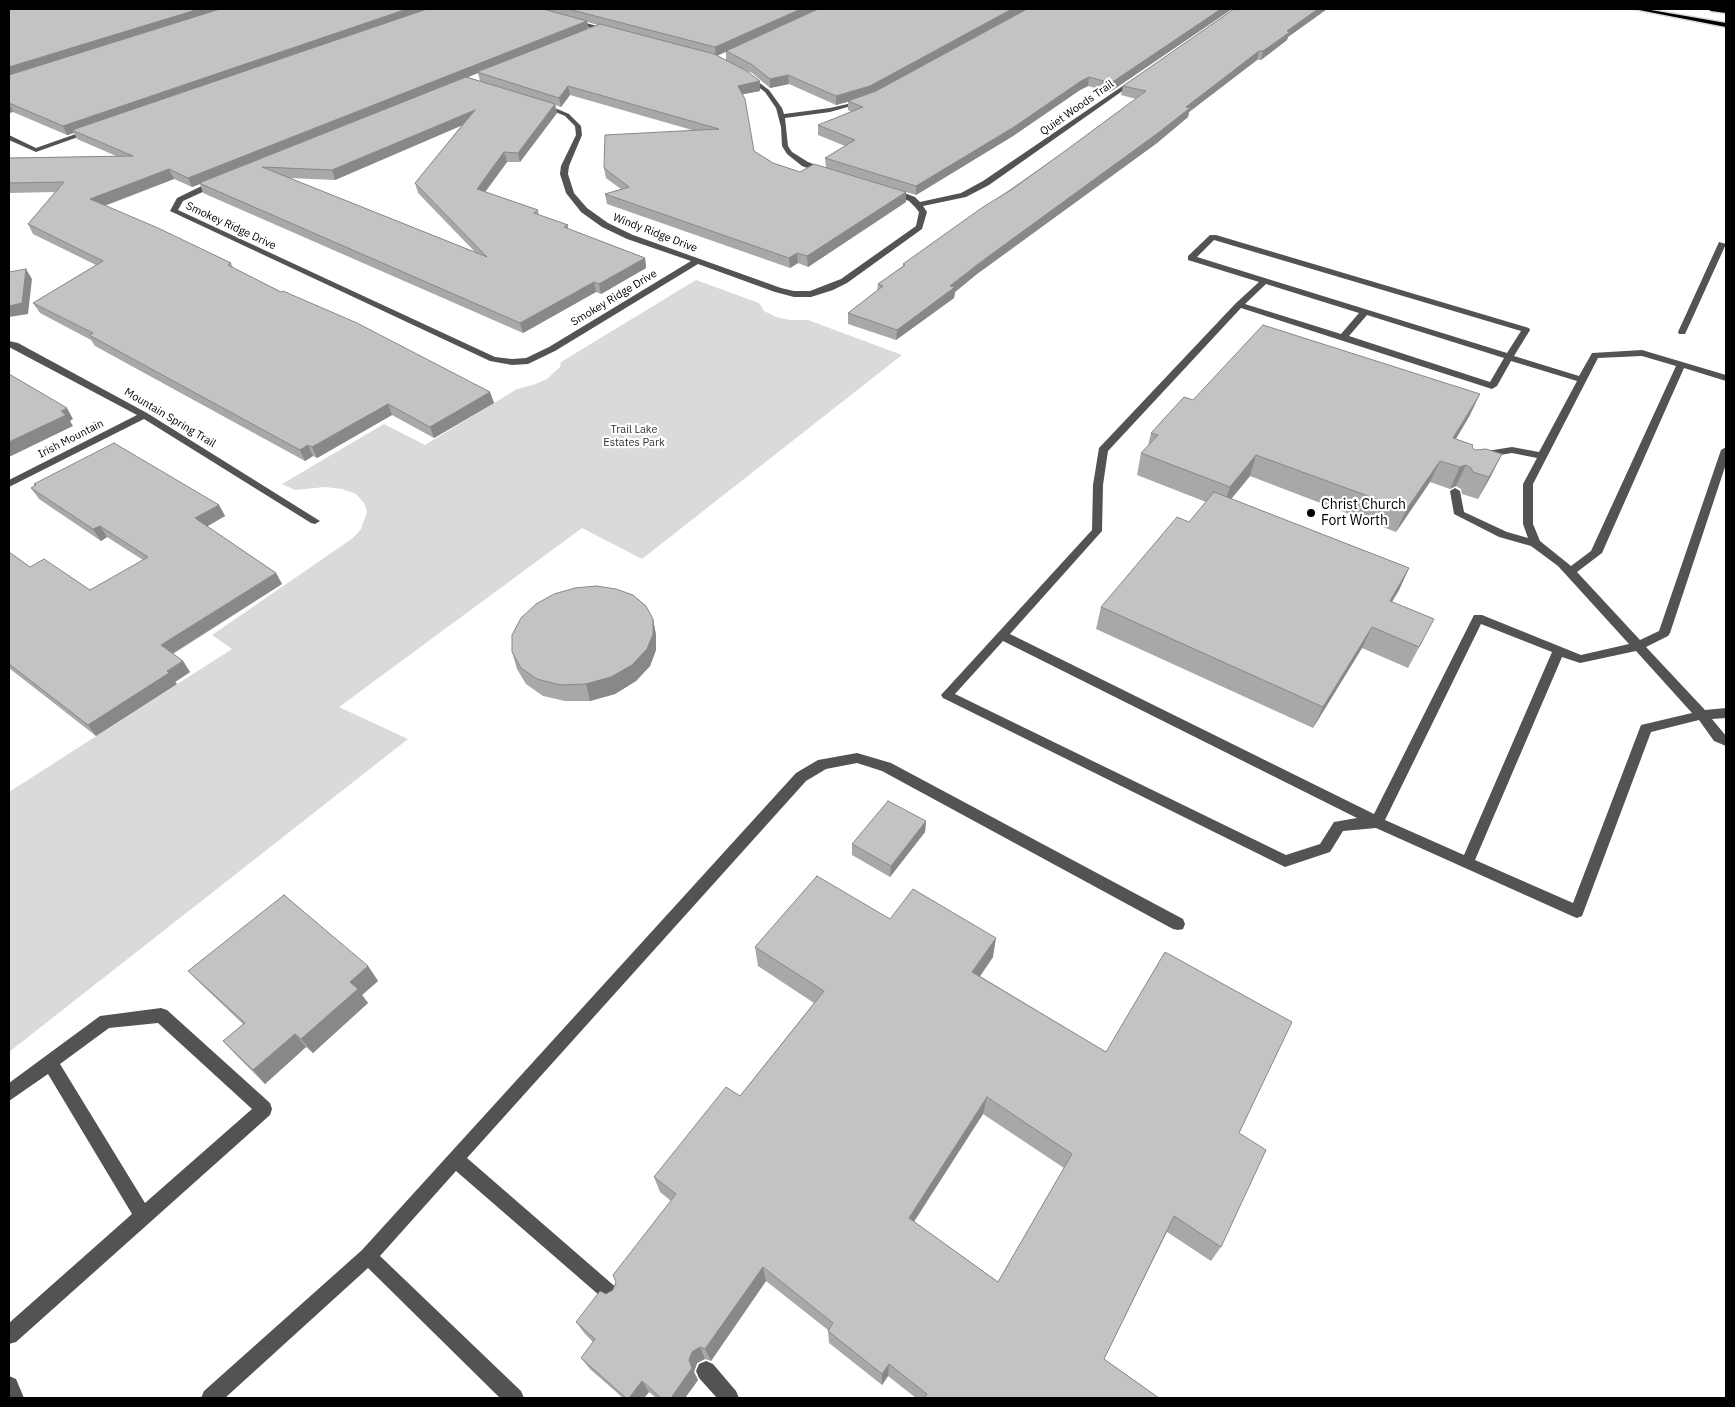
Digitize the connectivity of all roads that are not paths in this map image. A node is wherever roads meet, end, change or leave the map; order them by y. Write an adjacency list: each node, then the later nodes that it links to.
1 (1637, 9): 3 (main road)
2 (1710, 9): 4 (main road)
3 (1649, 10): 6 (main road)
4 (1726, 12)
5 (563, 19): 7 (street)
6 (1726, 25)
7 (600, 29): 8 (street); 9 (street)
8 (618, 33)
9 (582, 36)
10 (741, 72): 14 (street)
11 (1140, 76): 20 (street, Quiet Woods Trail)
12 (868, 100): 14 (street)
13 (532, 102): 23 (street, Windy Ridge Drive)
14 (782, 116): 17 (street)
15 (101, 128): 16 (street)
16 (9, 137)
17 (838, 175)
18 (221, 180): 23 (street, Smokey Ridge Drive)
19 (884, 189): 20 (street)
20 (918, 205): 23 (street, Windy Ridge Drive)
21 (1726, 234): 22 (street)
22 (1724, 245): 27 (street)
23 (697, 261)
24 (1265, 281): 25 (street); 26 (street); 30 (street)
25 (1239, 304): 28 (street); 43 (street)
26 (1366, 312): 28 (street); 30 (street)
27 (1682, 332)
28 (1343, 337): 30 (street)
29 (9, 344): 34 (street, Mountain Spring Trail)
30 (1509, 357): 33 (street)
31 (1681, 364): 32 (street); 33 (street); 42 (street)
32 (1726, 378)
33 (1582, 380): 36 (street)
34 (144, 415): 38 (street, Irish Mountain); 40 (street, Mountain Spring Trail)
35 (1726, 450): 44 (street)
36 (1542, 456): 37 (street); 41 (street)
37 (1475, 462)
38 (9, 484)
39 (1455, 491): 41 (street)
40 (314, 521)
41 (1535, 543): 42 (street)
42 (1570, 572): 44 (street)
43 (1002, 635): 49 (street); 49 (street)
44 (1638, 646): 45 (street); 47 (street)
45 (1558, 650): 49 (street); 50 (street)
46 (1726, 713): 47 (street)
47 (1702, 715): 48 (street); 50 (street)
48 (1726, 741)
49 (1377, 822): 50 (street)
50 (1468, 863)
51 (1178, 924): 54 (street)
52 (50, 1062): 53 (street); 55 (street); 55 (street)
53 (9, 1093)
54 (455, 1160): 56 (street); 57 (street)
55 (142, 1216): 58 (street)
56 (368, 1256): 62 (street); 63 (street)
57 (613, 1296)
58 (9, 1335)
59 (706, 1371): 64 (street)
60 (9, 1386): 61 (street)
61 (14, 1398)
62 (211, 1398)
63 (514, 1398)
64 (729, 1398)

